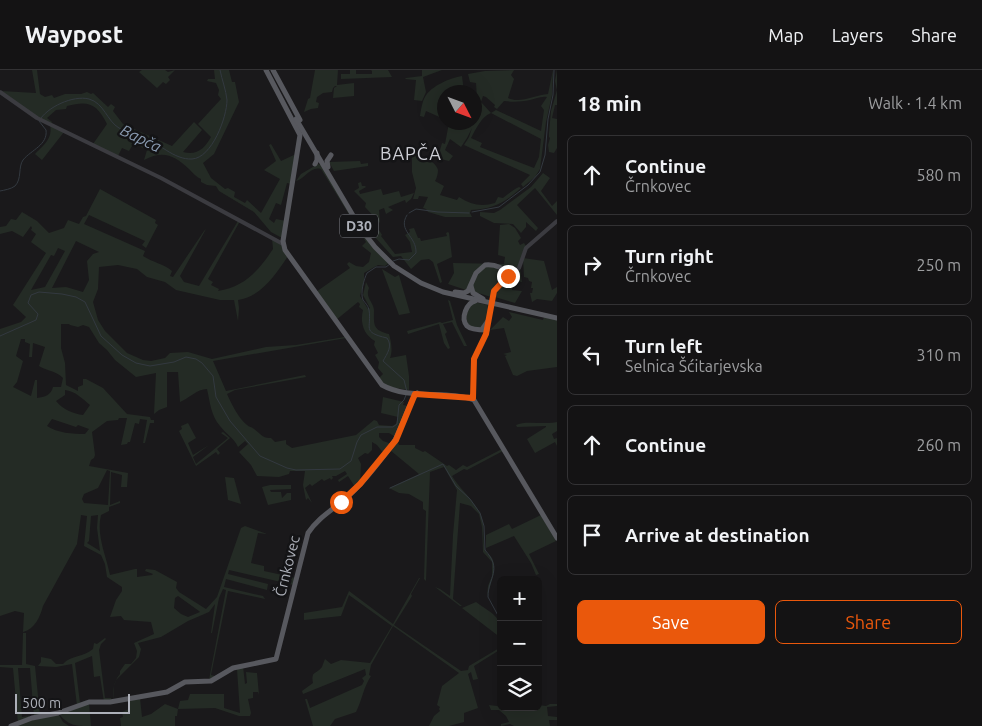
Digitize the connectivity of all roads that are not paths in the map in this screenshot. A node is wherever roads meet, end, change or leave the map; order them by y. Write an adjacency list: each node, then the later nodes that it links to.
1 (269, 70): 3 (main road, D30); 6 (main road, D30); 8 (main road)
2 (0, 92): 8 (street)
3 (316, 153): 5 (main road); 9 (main road, D30)
4 (331, 155): 6 (main road)
5 (315, 164)
6 (328, 167): 9 (main road, D30)
7 (557, 222): 10 (street)
8 (283, 244): 19 (main road)
9 (390, 260): 13 (main road, D30)
10 (516, 272): 11 (main road)
11 (506, 274): 12 (main road); 17 (street, bridge)
12 (471, 286): 13 (main road); 14 (main road)
13 (455, 294): 14 (main road, D30); 15 (main road)
14 (483, 300): 15 (main road); 16 (main road, D30)
15 (466, 309): 18 (main road)
16 (557, 316)
17 (488, 321): 18 (main road)
18 (485, 329): 20 (street)
19 (409, 394): 20 (main road); 22 (main road, Črnkovec)
20 (473, 398): 21 (main road)
21 (557, 538)
22 (11, 726)

